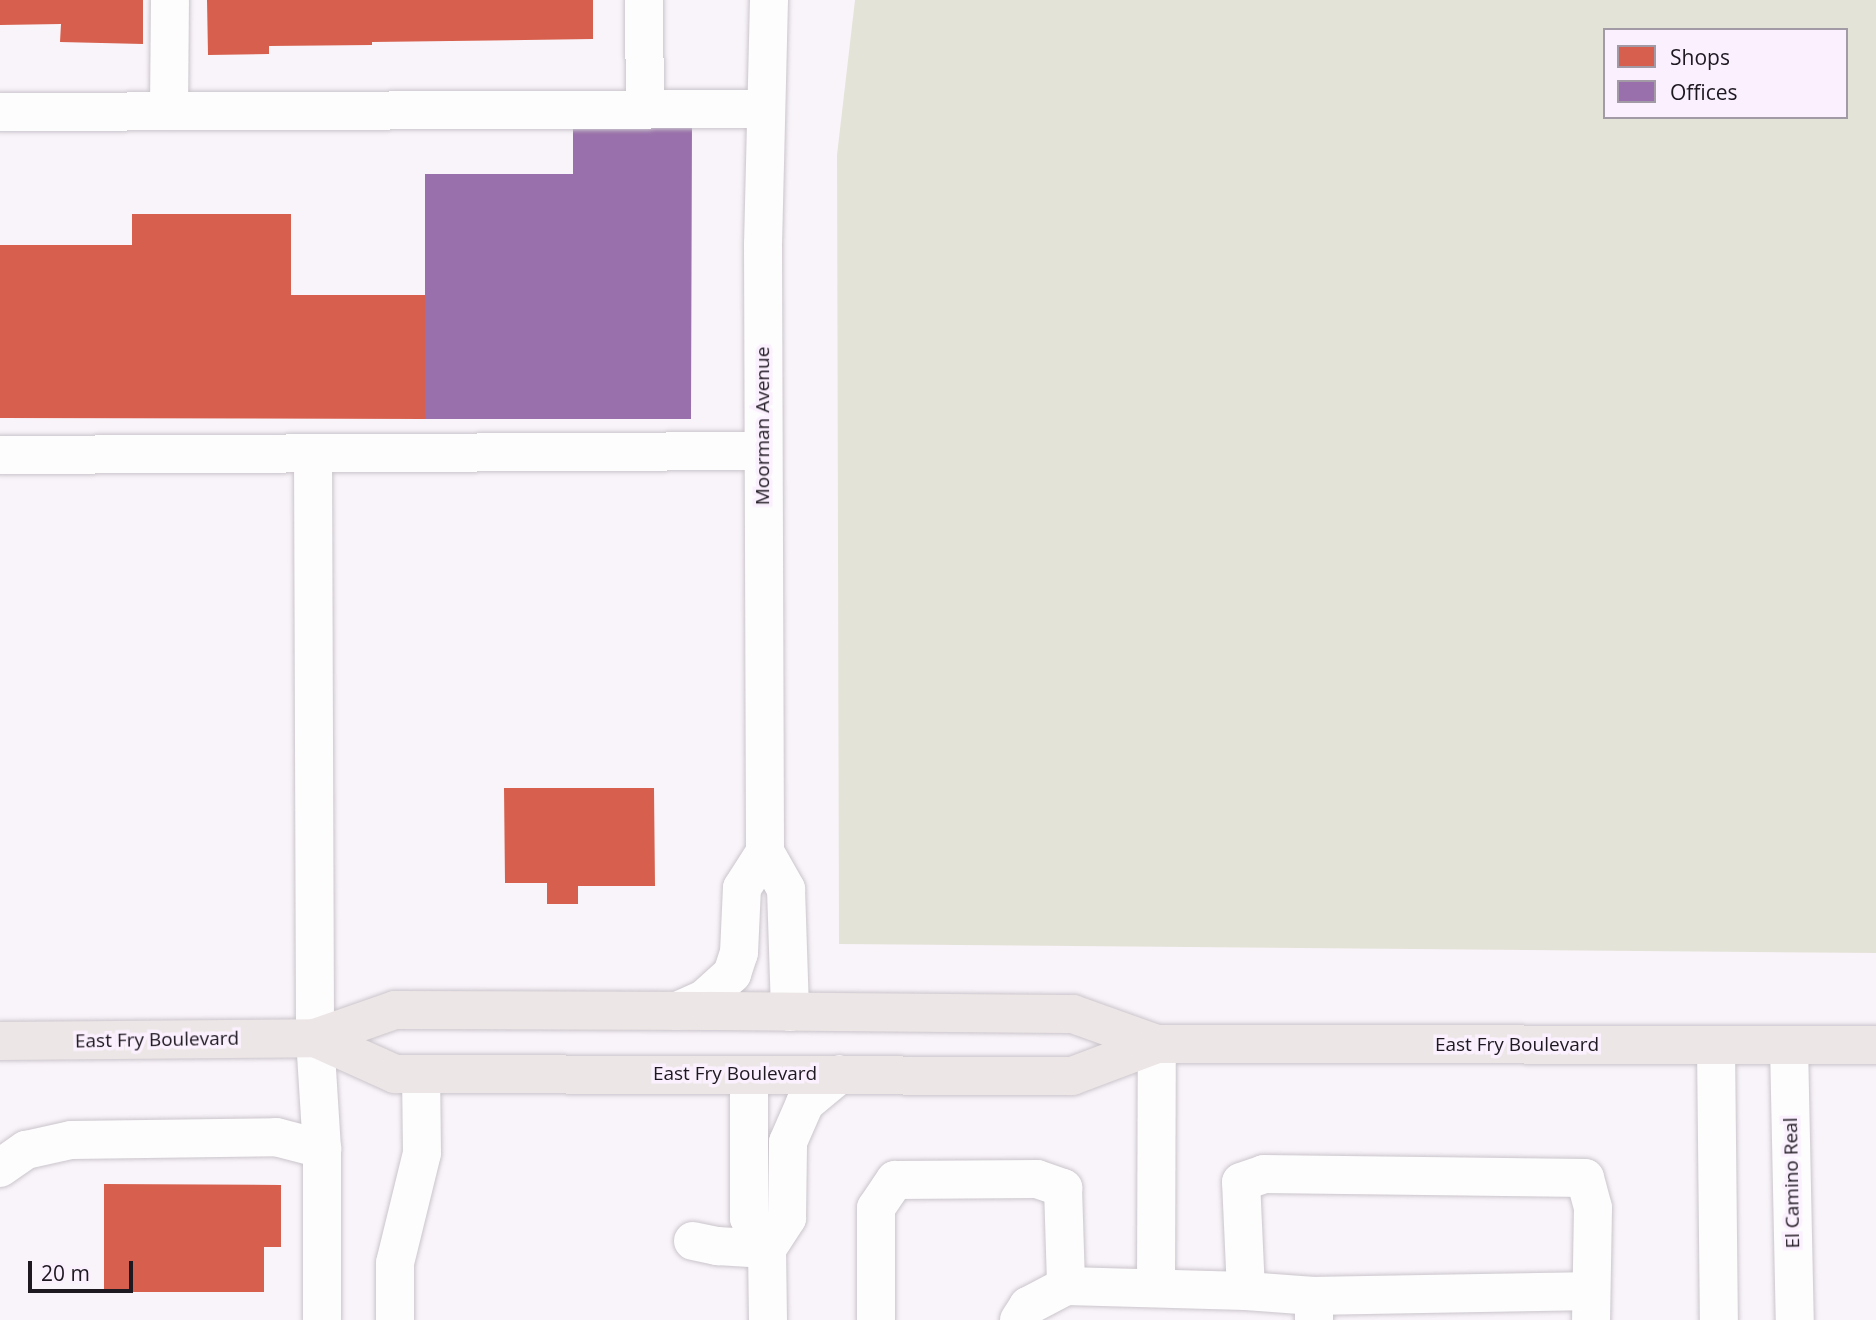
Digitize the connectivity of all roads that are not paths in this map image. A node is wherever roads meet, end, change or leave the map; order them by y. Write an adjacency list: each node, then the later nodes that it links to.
1 (170, 0): 6 (street)
2 (644, 0): 4 (street)
3 (769, 0): 5 (street, Moorman Avenue)
4 (645, 109): 5 (street); 6 (street)
5 (766, 109): 8 (street, Moorman Avenue)
6 (169, 111): 7 (street)
7 (0, 112)
8 (764, 451): 9 (street); 11 (street, Moorman Avenue)
9 (313, 453): 10 (street); 14 (street)
10 (0, 454)
11 (765, 852): 12 (street); 13 (street, Moorman Avenue)
12 (677, 1011): 13 (main road, East Fry Boulevard); 14 (main road, East Fry Boulevard)
13 (790, 1012): 16 (main road, East Fry Boulevard)
14 (315, 1038): 15 (main road, East Fry Boulevard); 20 (main road, East Fry Boulevard); 23 (street)
15 (0, 1041)
16 (1157, 1044): 17 (main road, East Fry Boulevard); 21 (main road, East Fry Boulevard); 28 (street)
17 (1716, 1045): 18 (main road, East Fry Boulevard); 37 (street)
18 (1789, 1045): 19 (main road, East Fry Boulevard); 38 (street, El Camino Real)
19 (1876, 1045)
20 (421, 1074): 22 (main road, East Fry Boulevard); 33 (street)
21 (840, 1074): 22 (main road, East Fry Boulevard); 26 (street)
22 (750, 1075): 26 (street)
23 (322, 1149): 24 (street); 32 (street)
24 (0, 1168)
25 (692, 1241): 26 (street)
26 (768, 1248): 34 (street)
27 (1066, 1286): 28 (street); 35 (street); 36 (street)
28 (1156, 1288): 29 (street)
29 (1246, 1290): 30 (street); 31 (street)
30 (1591, 1306): 31 (street)
31 (1314, 1308)
32 (322, 1320)
33 (395, 1320)
34 (768, 1320)
35 (876, 1320)
36 (1019, 1320)
37 (1719, 1320)
38 (1795, 1320)

